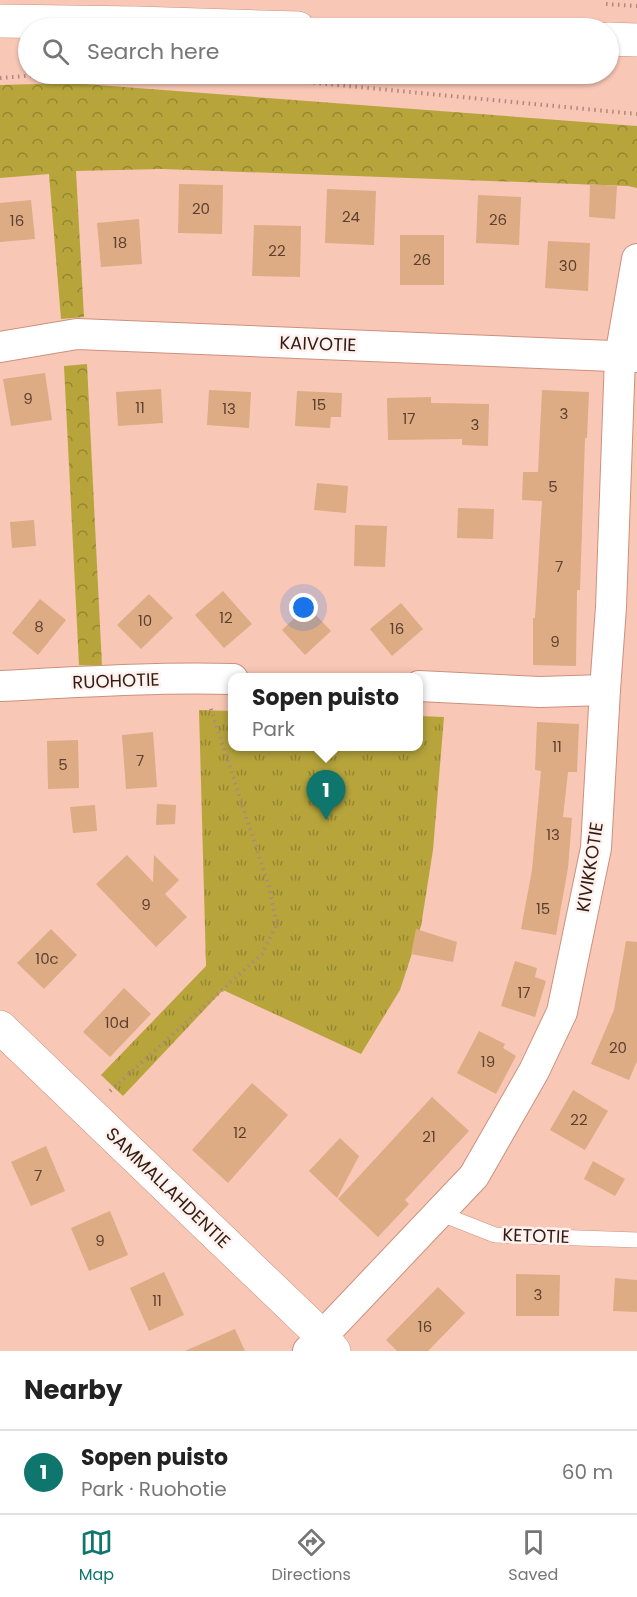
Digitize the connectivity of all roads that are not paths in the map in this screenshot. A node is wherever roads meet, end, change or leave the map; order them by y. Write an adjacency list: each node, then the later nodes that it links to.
1 (0, 21): 2 (street)
2 (18, 21)
3 (619, 39): 4 (street)
4 (637, 40)
5 (637, 259): 7 (street, KIVIKKOTIE)
6 (0, 347): 7 (street, KAIVOTIE)
7 (629, 357): 11 (street, KIVIKKOTIE)
8 (228, 679): 9 (street, RUOHOTIE)
9 (0, 686)
10 (423, 686): 11 (street)
11 (605, 690): 13 (street, KIVIKKOTIE)
12 (0, 1027): 15 (street, SAMMALLAHDENTIE)
13 (439, 1214): 14 (lane, KETOTIE); 15 (street, KIVIKKOTIE)
14 (637, 1240)
15 (322, 1346)

